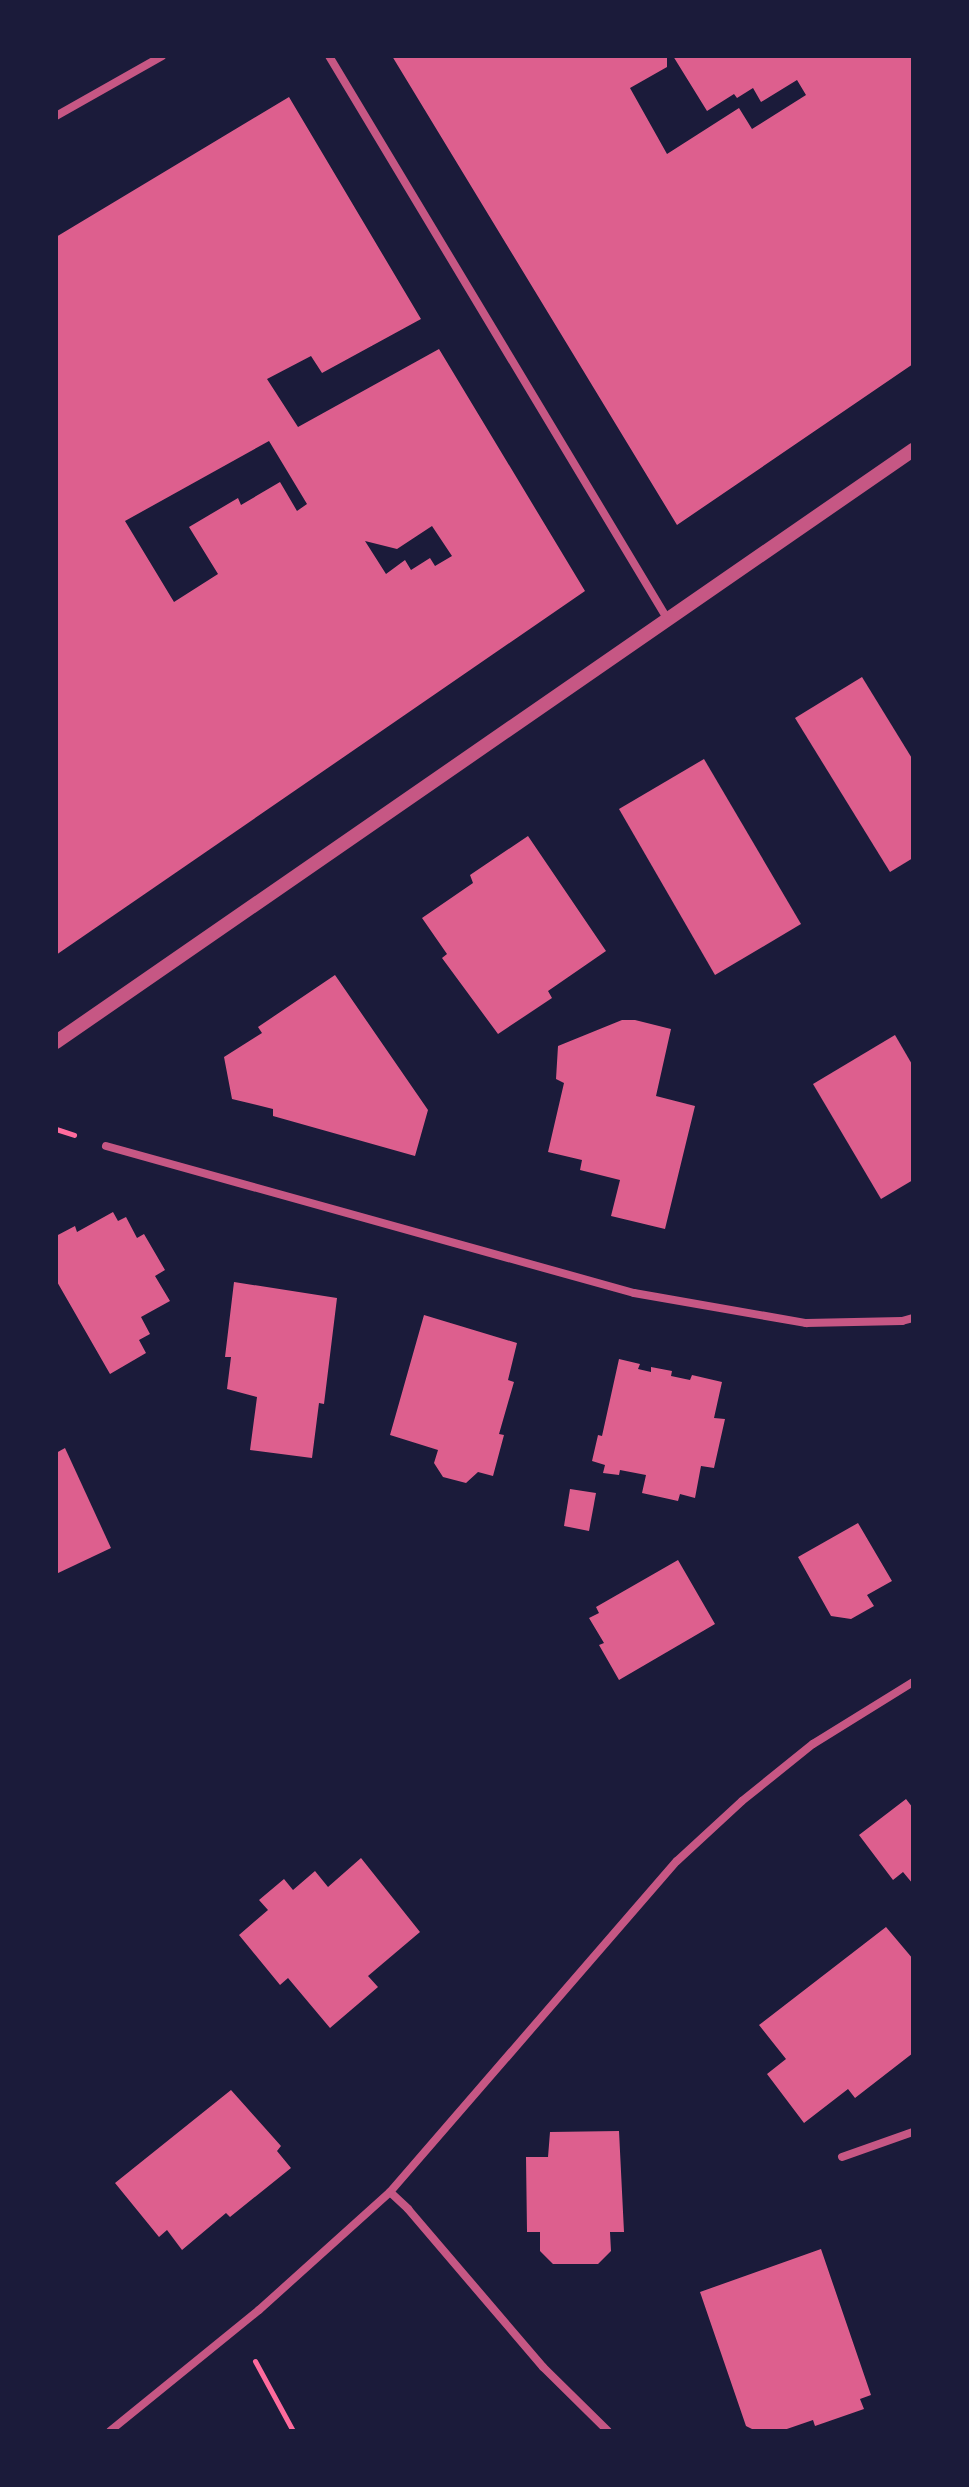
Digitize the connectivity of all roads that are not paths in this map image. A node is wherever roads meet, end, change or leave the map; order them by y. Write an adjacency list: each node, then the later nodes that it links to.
1 (162, 56): 3 (street)
2 (329, 56): 5 (street)
3 (56, 116)
4 (913, 450): 5 (street)
5 (668, 620): 6 (street)
6 (56, 1042)
7 (106, 1146): 8 (street)
8 (913, 1318)
9 (913, 1682): 12 (street)
10 (913, 2132): 11 (street)
11 (842, 2157)
12 (390, 2192): 13 (street); 14 (street)
13 (110, 2431)
14 (608, 2431)

